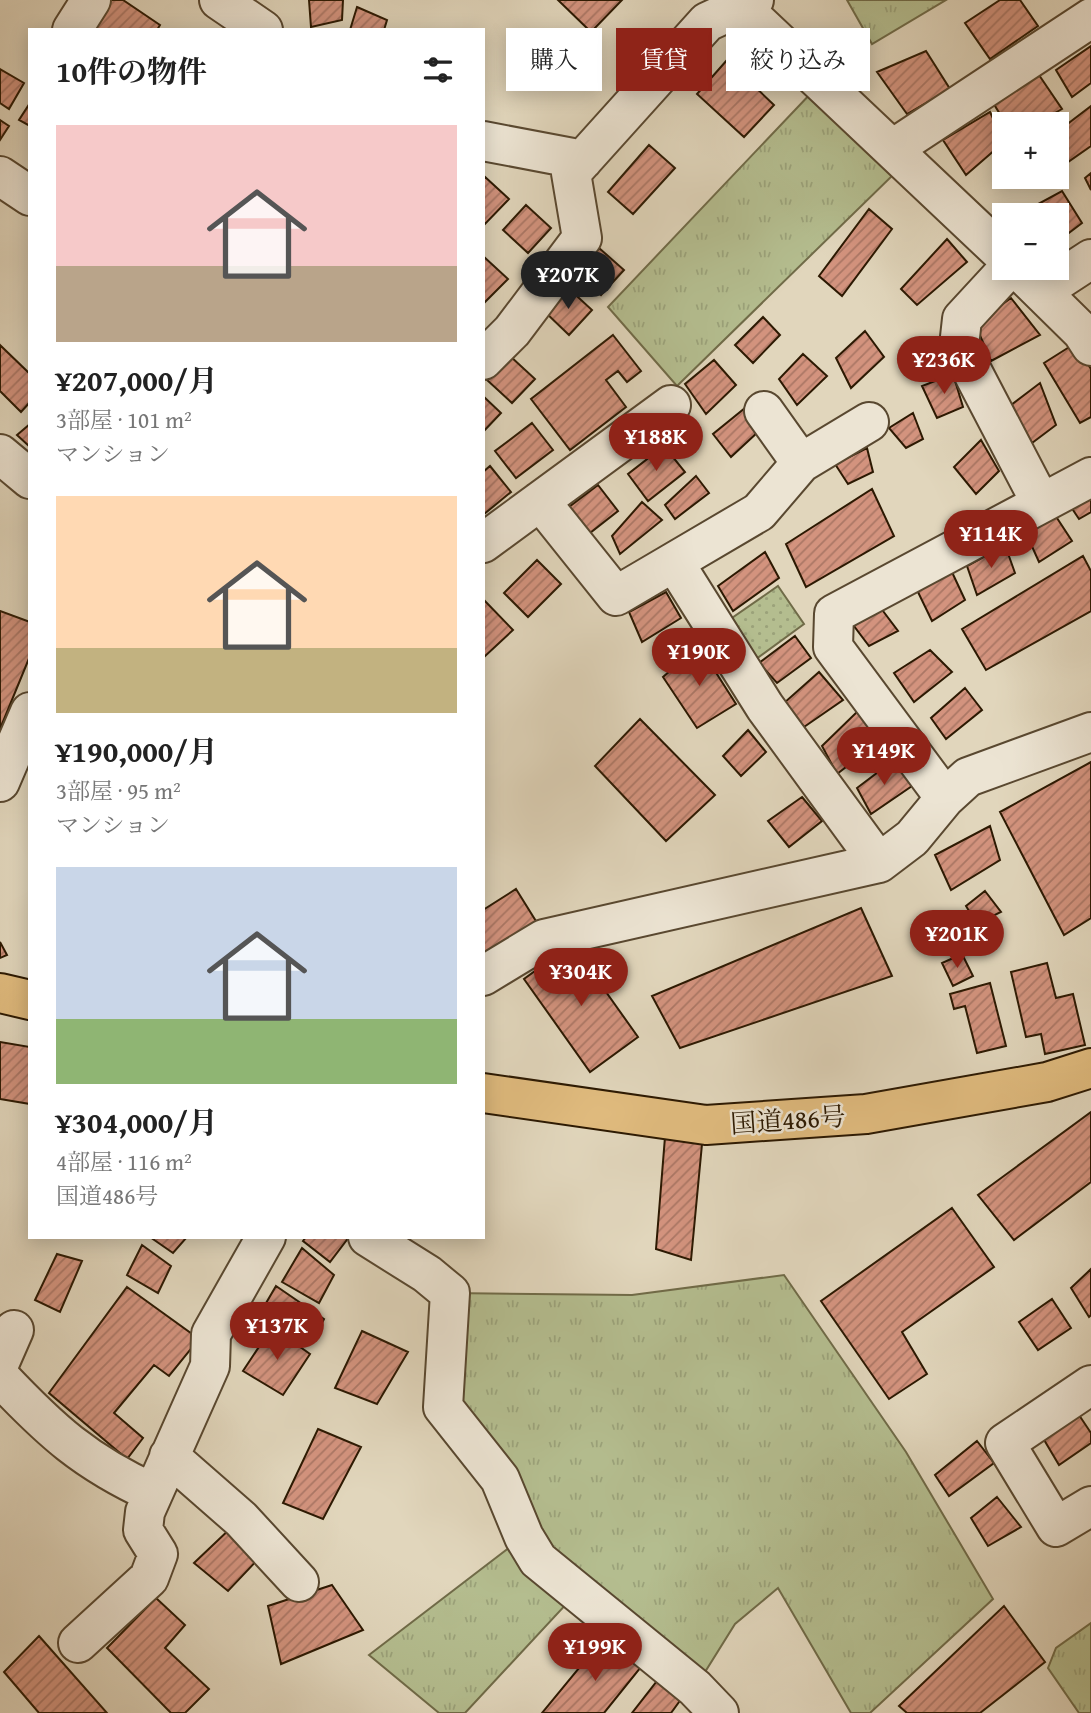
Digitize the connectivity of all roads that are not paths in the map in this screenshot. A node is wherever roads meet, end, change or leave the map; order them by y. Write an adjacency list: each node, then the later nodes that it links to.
1 (91, 0): 5 (street)
2 (219, 0): 6 (street)
3 (743, 2): 8 (street); 9 (street)
4 (1091, 18): 8 (street)
5 (73, 28)
6 (260, 28)
7 (485, 141): 9 (street)
8 (894, 148): 12 (street)
9 (583, 160): 18 (street)
10 (0, 176): 11 (street)
11 (28, 195)
12 (992, 244)
13 (1091, 259): 14 (street)
14 (1069, 267)
15 (998, 280): 27 (street)
16 (1030, 280): 17 (street)
17 (1091, 346)
18 (485, 358)
19 (671, 405): 26 (street)
20 (764, 411): 23 (street)
21 (869, 422): 23 (street)
22 (0, 454): 24 (street)
23 (801, 463): 29 (street)
24 (28, 477)
25 (1091, 477): 27 (street)
26 (540, 501): 28 (street); 29 (street)
27 (1041, 503): 33 (street)
28 (485, 542)
29 (674, 562): 34 (street)
30 (28, 717): 32 (street)
31 (1091, 732): 33 (street)
32 (0, 782)
33 (945, 798): 34 (street)
34 (879, 863): 35 (street)
35 (485, 975)
36 (0, 993): 37 (highway)
37 (28, 1000)
38 (1091, 1068): 39 (highway, 国道486号)
39 (485, 1093)
40 (265, 1239): 44 (street)
41 (371, 1239): 49 (street)
42 (0, 1377): 45 (street)
43 (1091, 1385): 46 (street)
44 (169, 1456): 45 (street); 47 (street)
45 (153, 1493): 48 (street)
46 (1091, 1506)
47 (299, 1583)
48 (78, 1643)
49 (713, 1710)

